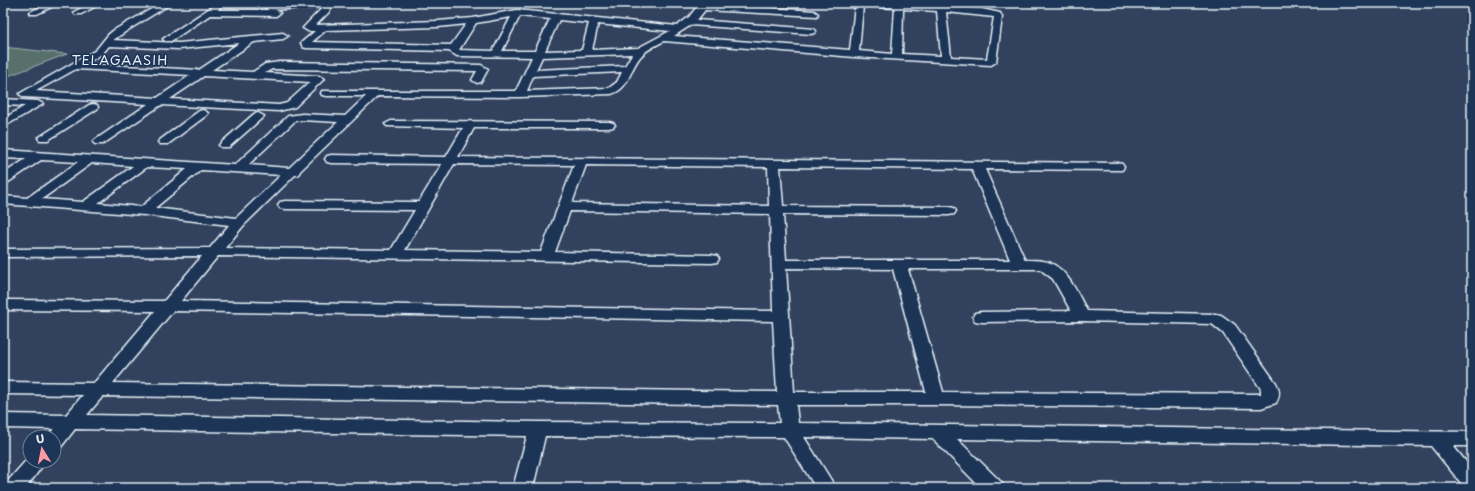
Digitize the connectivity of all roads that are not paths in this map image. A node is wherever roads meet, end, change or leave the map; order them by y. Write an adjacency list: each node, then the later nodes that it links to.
1 (56, 3): 11 (street)
2 (98, 3): 12 (street)
3 (168, 3): 27 (street)
4 (221, 3): 13 (street)
5 (816, 3): 15 (street)
6 (856, 3): 8 (street); 36 (street)
7 (703, 5): 15 (street); 19 (street)
8 (899, 6): 10 (street); 37 (street)
9 (273, 8): 13 (street); 20 (street)
10 (941, 9): 38 (street); 38 (street)
11 (34, 12)
12 (78, 12)
13 (209, 12): 25 (street)
14 (517, 13): 16 (street); 18 (street); 34 (street)
15 (814, 14): 22 (street)
16 (556, 16): 17 (street); 35 (street)
17 (594, 20): 21 (street); 33 (street)
18 (473, 21): 20 (street); 29 (street)
19 (689, 22): 21 (street); 22 (street)
20 (323, 28): 29 (street)
21 (679, 29): 24 (street)
22 (811, 31): 30 (street)
23 (283, 36): 26 (street)
24 (664, 38): 30 (street); 32 (street)
25 (168, 39)
26 (250, 40): 28 (street); 31 (street)
27 (106, 43): 28 (street); 40 (street)
28 (205, 44): 31 (street)
29 (454, 48): 34 (street)
30 (808, 49): 36 (street)
31 (232, 51): 43 (street)
32 (640, 52): 33 (street); 41 (street)
33 (586, 53): 35 (street)
34 (496, 54): 35 (street)
35 (538, 54): 42 (street)
36 (854, 54): 37 (street)
37 (897, 57): 38 (street)
38 (946, 59)
39 (337, 65): 44 (street); 45 (street); 46 (street)
40 (74, 66): 43 (street); 49 (street)
41 (628, 69): 42 (street); 50 (street)
42 (530, 72): 50 (street)
43 (199, 74): 44 (street); 52 (street)
44 (256, 75): 45 (street)
45 (319, 78): 52 (street)
46 (477, 80)
47 (326, 93): 48 (street)
48 (375, 93): 50 (street); 57 (street)
49 (24, 94): 51 (street); 52 (street)
50 (520, 94)
51 (6, 102): 53 (street)
52 (158, 102): 55 (street)
53 (37, 104): 54 (street); 58 (street)
54 (93, 107): 55 (street); 62 (street)
55 (146, 110): 56 (street); 63 (street)
56 (203, 113): 64 (street); 65 (street)
57 (347, 119): 77 (street); 78 (street)
58 (3, 124)
59 (391, 124): 60 (street)
60 (471, 124): 61 (street); 70 (street)
61 (609, 125)
62 (44, 138)
63 (99, 142)
64 (164, 142)
65 (225, 145)
66 (3, 154): 67 (street)
67 (39, 156): 69 (street); 79 (street)
68 (331, 159): 70 (street)
69 (90, 160): 72 (street); 81 (street)
70 (449, 161): 71 (street); 84 (street)
71 (581, 162): 73 (street); 85 (street)
72 (144, 163): 74 (street); 83 (street)
73 (774, 164): 75 (street); 86 (street)
74 (198, 166): 77 (street); 87 (street)
75 (977, 166): 76 (street); 97 (street)
76 (1118, 167)
77 (238, 168): 78 (street)
78 (294, 172): 89 (street)
79 (3, 180)
80 (3, 200): 81 (street)
81 (30, 202): 83 (street)
82 (285, 205): 84 (street)
83 (86, 206): 87 (street)
84 (423, 206): 92 (street)
85 (565, 207): 86 (street); 93 (street)
86 (776, 210): 88 (street); 95 (street)
87 (144, 211): 89 (street)
88 (950, 211)
89 (239, 222): 90 (street)
90 (214, 252): 91 (street); 92 (street); 99 (street)
91 (3, 253)
92 (395, 255): 93 (street)
93 (546, 257): 94 (street)
94 (712, 259)
95 (779, 264): 96 (street); 100 (street)
96 (899, 264): 97 (street); 106 (street)
97 (1019, 264): 101 (street)
98 (3, 305): 99 (street)
99 (168, 306): 100 (street); 104 (street)
100 (782, 316): 105 (street)
101 (1082, 316): 102 (street); 106 (street)
102 (982, 317)
103 (3, 388): 104 (street)
104 (100, 388): 105 (street); 108 (street)
105 (786, 398): 106 (street); 110 (street)
106 (936, 398)
107 (3, 421): 108 (street)
108 (72, 422): 109 (street); 112 (street)
109 (538, 429): 110 (street); 118 (street)
110 (790, 431): 111 (street); 119 (street)
111 (938, 432): 113 (street); 120 (street)
112 (62, 433)
113 (1435, 438): 114 (street); 116 (street)
114 (1472, 438)
115 (30, 469): 117 (street)
116 (1472, 483)
117 (14, 488)
118 (523, 488)
119 (826, 488)
120 (994, 488)

